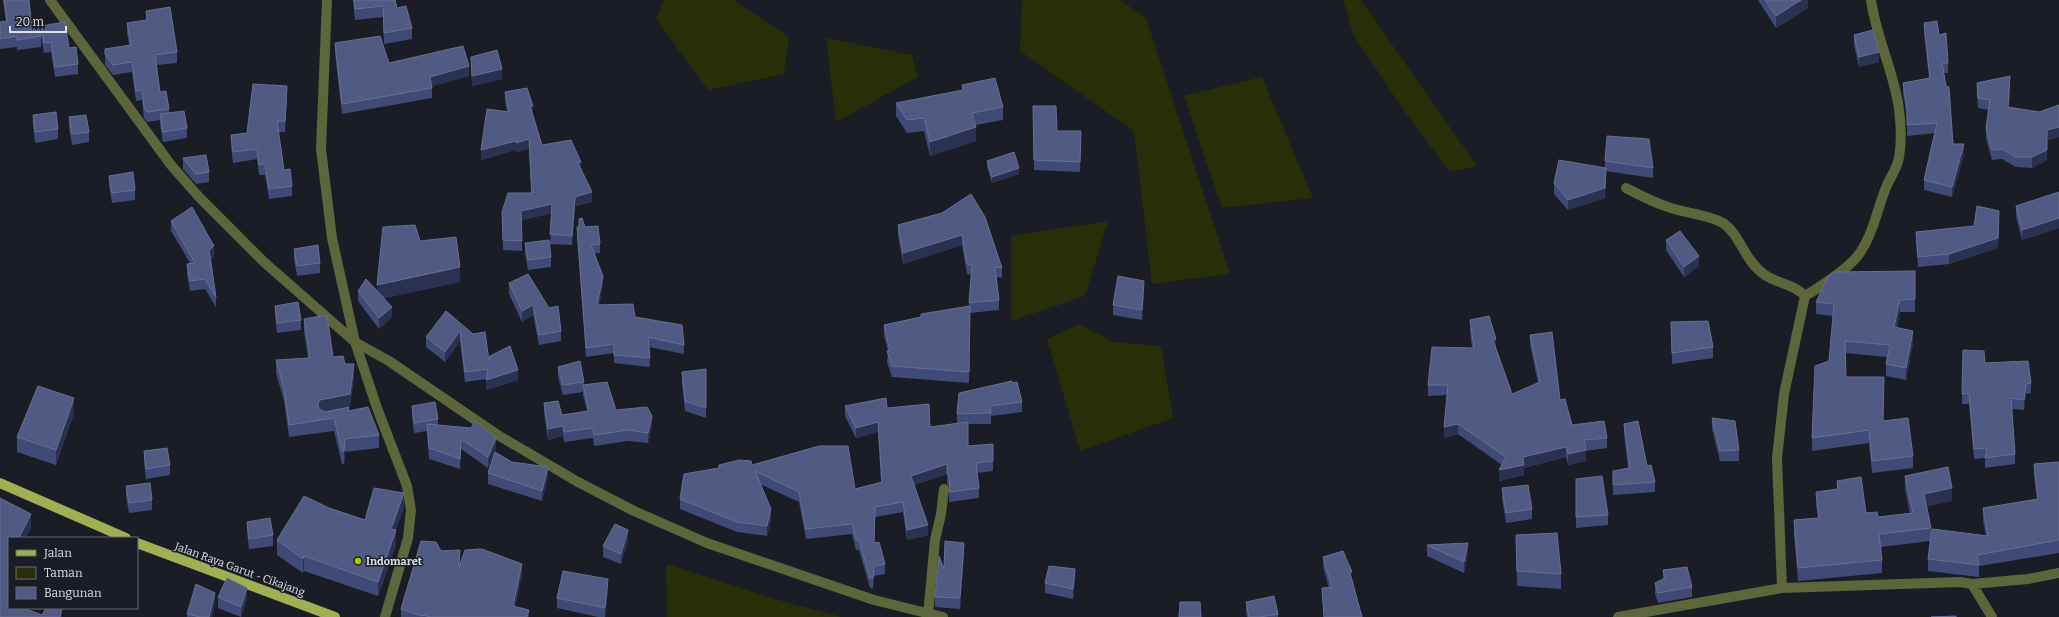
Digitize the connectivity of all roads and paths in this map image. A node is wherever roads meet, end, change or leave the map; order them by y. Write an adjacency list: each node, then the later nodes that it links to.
1 (50, 0): 6 (street)
2 (327, 0): 6 (street)
3 (1872, 0): 5 (street)
4 (1626, 188): 5 (street)
5 (1805, 296): 13 (street)
6 (355, 342): 14 (street); 16 (street)
7 (0, 483): 9 (main road)
8 (944, 489): 14 (street)
9 (124, 537)
10 (138, 543): 15 (main road, Jalan Raya Garut - Cikajang)
11 (2059, 573): 12 (street)
12 (1972, 584): 13 (street); 19 (street)
13 (1782, 588): 18 (street)
14 (928, 615): 17 (street)
15 (335, 617)
16 (385, 617)
17 (943, 617)
18 (1618, 617)
19 (1992, 617)

